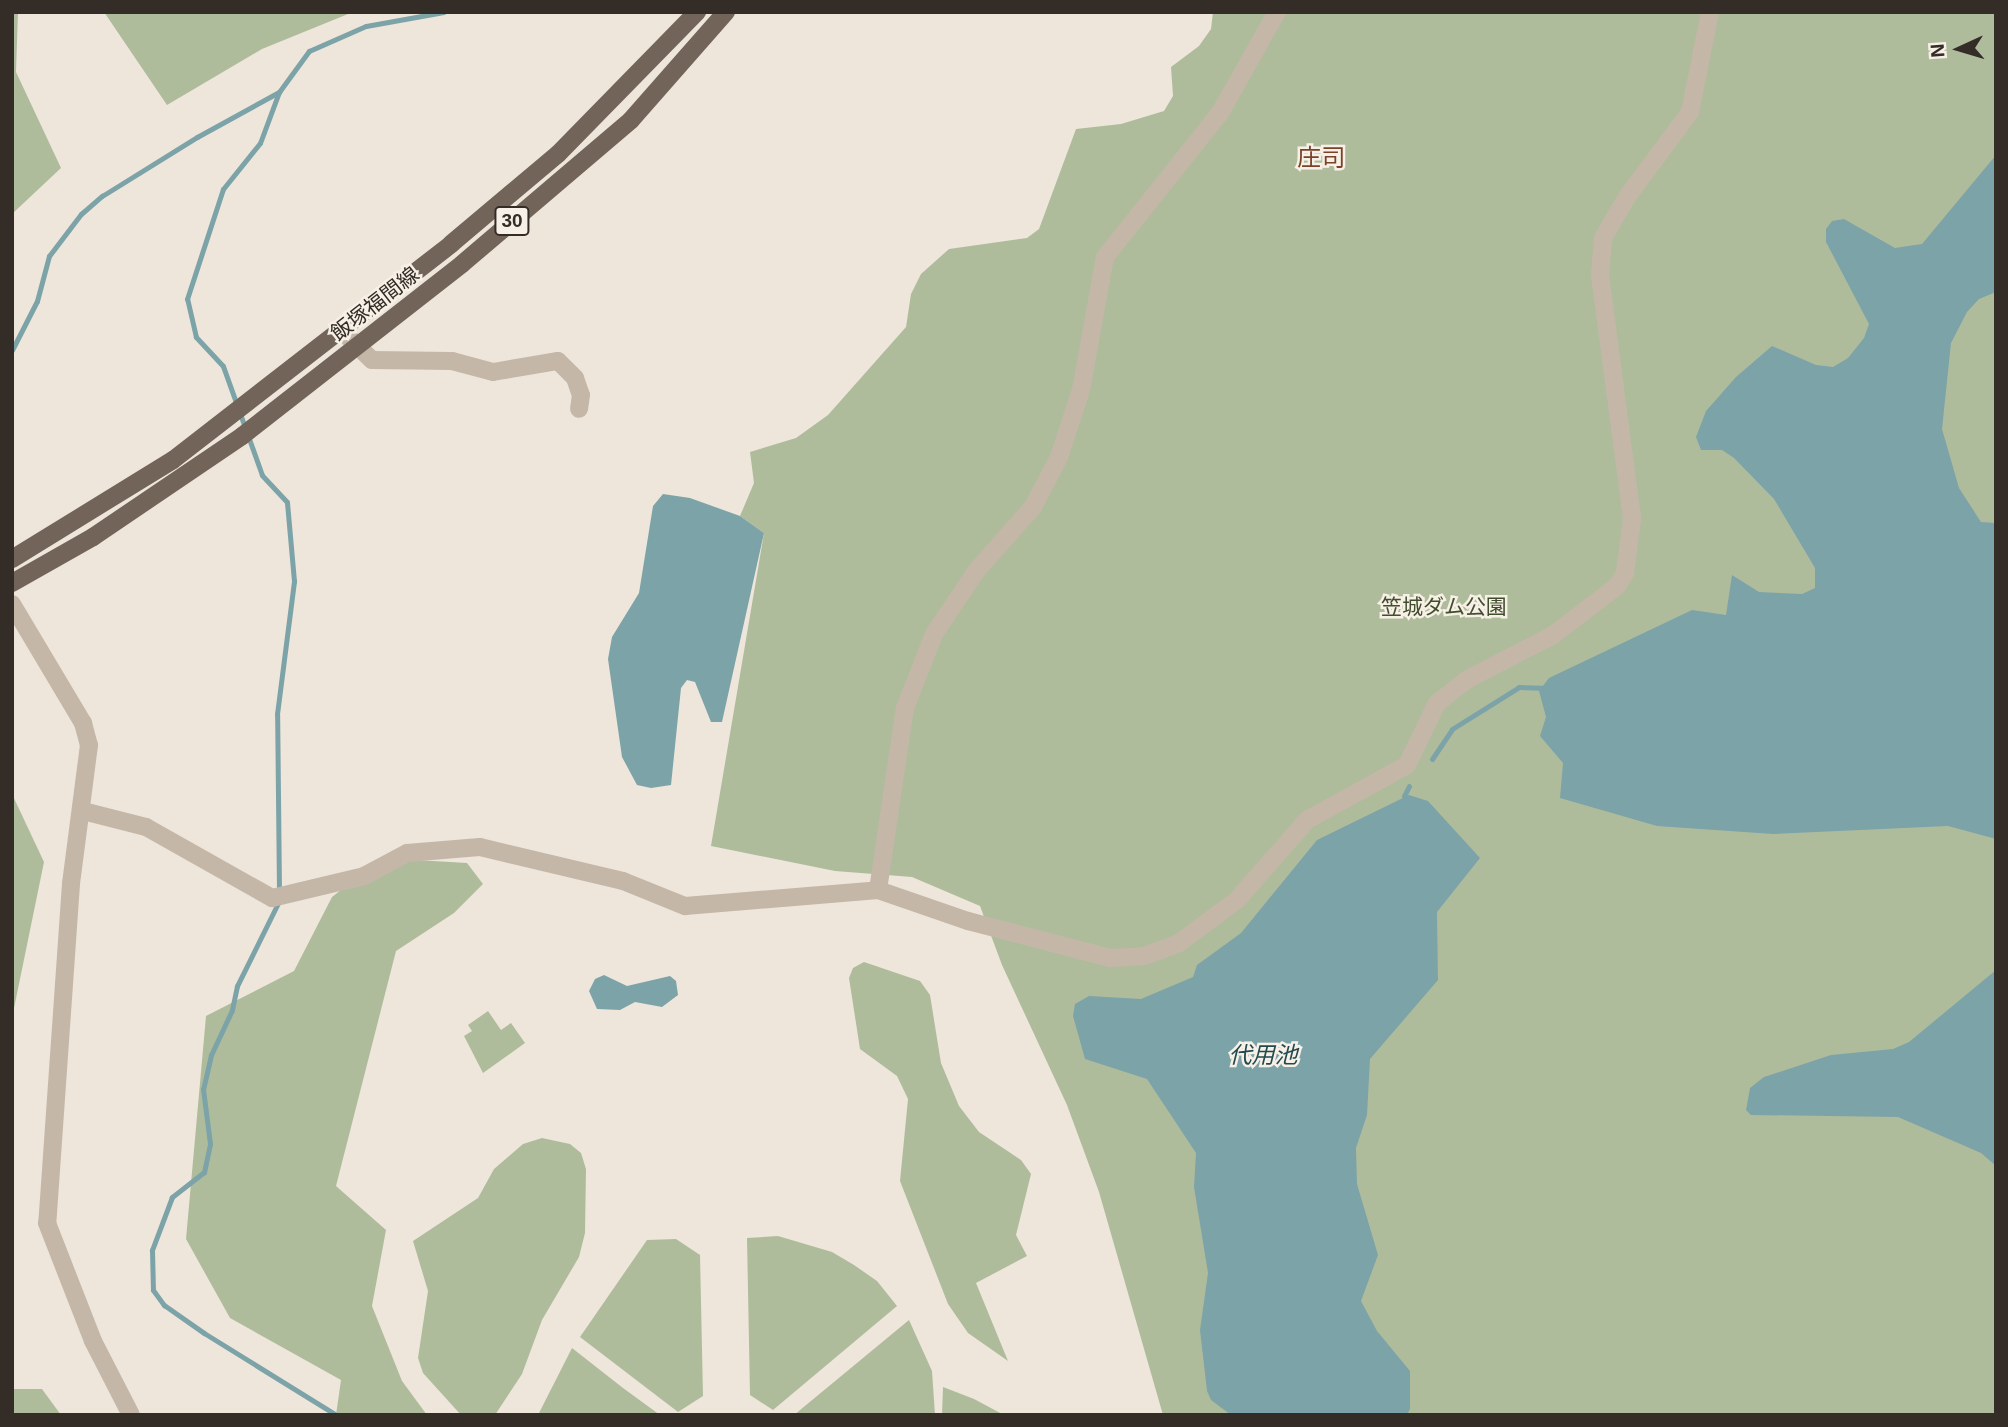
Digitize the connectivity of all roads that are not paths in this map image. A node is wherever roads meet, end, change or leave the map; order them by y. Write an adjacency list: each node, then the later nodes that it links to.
1 (697, 12): 5 (main road, 飯塚福間線 / 30)
2 (726, 12): 6 (main road, 飯塚福間線 / 30)
3 (1277, 12): 12 (street)
4 (1710, 12): 12 (street)
5 (341, 330): 6 (street); 8 (main road, 飯塚福間線 / 30)
6 (355, 348): 7 (street); 9 (main road, 飯塚福間線 / 30)
7 (579, 409)
8 (12, 559)
9 (12, 583)
10 (12, 604): 11 (street)
11 (83, 811): 12 (street); 13 (street)
12 (878, 890)
13 (131, 1415)

